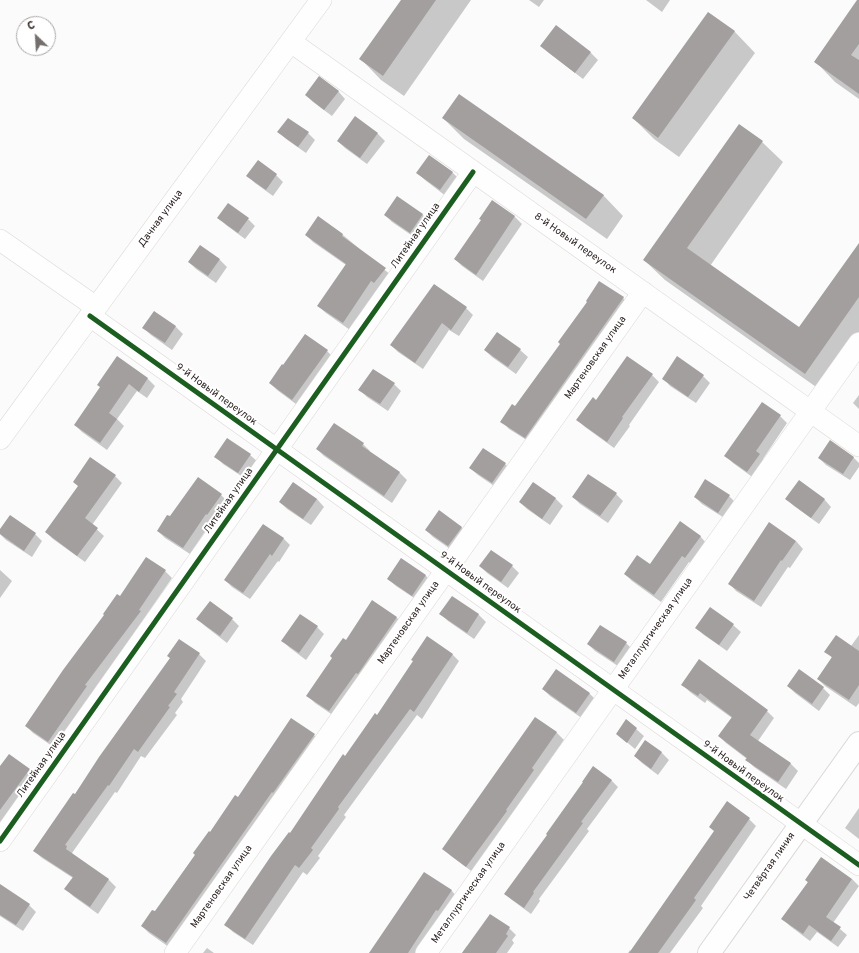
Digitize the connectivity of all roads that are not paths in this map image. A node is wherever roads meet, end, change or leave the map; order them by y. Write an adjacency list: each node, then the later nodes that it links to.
1 (321, 0): 2 (street, Дачная улица)
2 (291, 42): 3 (street, 8-й Новый переулок); 6 (street, Дачная улица)
3 (473, 172): 5 (street, 8-й Новый переулок); 11 (street, Литейная улица)
4 (0, 240): 6 (street, 9-й Новый переулок)
5 (643, 292): 8 (street, 8-й Новый переулок); 12 (street, Мартеновская улица)
6 (93, 312): 9 (street, Дачная улица); 11 (street, 9-й Новый переулок)
7 (859, 343): 8 (street, Металлургическая улица)
8 (811, 412): 10 (street, 8-й Новый переулок); 13 (street, Металлургическая улица)
9 (0, 439)
10 (859, 446)
11 (277, 449): 12 (street, 9-й Новый переулок); 16 (street, Литейная улица)
12 (446, 570): 13 (street, 9-й Новый переулок); 18 (street, Мартеновская улица)
13 (613, 690): 15 (street, 9-й Новый переулок); 19 (street, Металлургическая улица)
14 (859, 743): 15 (street, Четвёртая линия)
15 (801, 824): 17 (street, 9-й Новый переулок); 20 (street, Четвёртая линия)
16 (0, 841)
17 (859, 865)
18 (175, 953)
19 (426, 953)
20 (709, 953)

